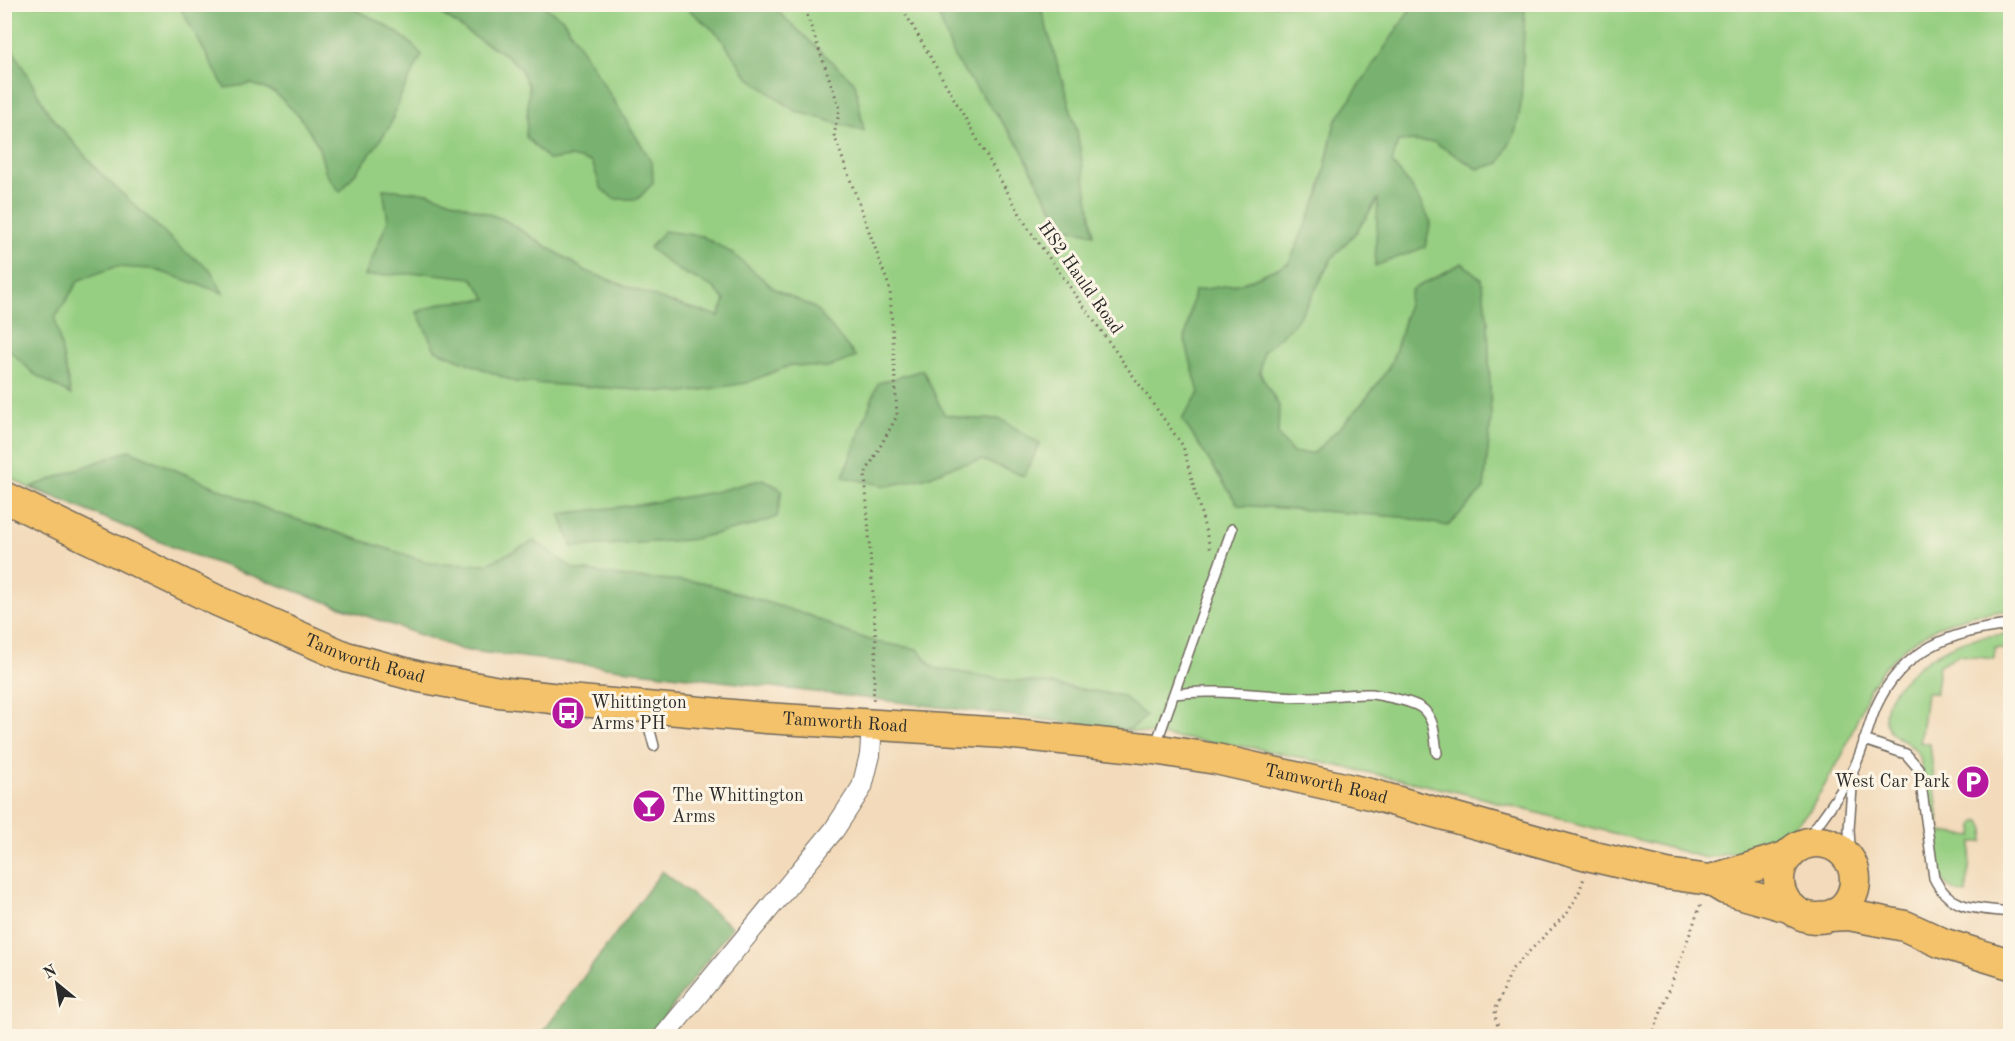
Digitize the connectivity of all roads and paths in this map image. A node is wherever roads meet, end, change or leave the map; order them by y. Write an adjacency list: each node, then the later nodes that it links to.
1 (803, 4): 9 (path)
2 (900, 4): 5 (path, HS2 Hauld Road)
3 (4, 497): 8 (main road, Tamworth Road)
4 (1232, 529): 5 (lane)
5 (1217, 573): 7 (lane)
6 (2010, 625): 10 (lane)
7 (1174, 694): 12 (lane); 13 (lane)
8 (651, 707): 9 (main road, Tamworth Road); 11 (lane)
9 (872, 725): 12 (main road, Tamworth Road); 24 (street)
10 (1864, 740): 14 (lane); 20 (lane)
11 (654, 746)
12 (1154, 750): 16 (main road, Tamworth Road)
13 (1437, 753)
14 (1853, 772): 15 (lane); 17 (lane)
15 (1795, 850): 17 (main road); 18 (main road, Tamworth Road); 19 (main road)
16 (1591, 856): 18 (main road, Tamworth Road); 25 (path)
17 (1852, 866): 21 (main road); 22 (main road)
18 (1710, 880): 19 (main road, Tamworth Road); 26 (path)
19 (1792, 908): 21 (main road)
20 (2010, 912)
21 (1828, 916): 22 (main road)
22 (1905, 926): 23 (main road)
23 (2010, 964)
24 (664, 1036)
25 (1502, 1036)
26 (1652, 1036)

